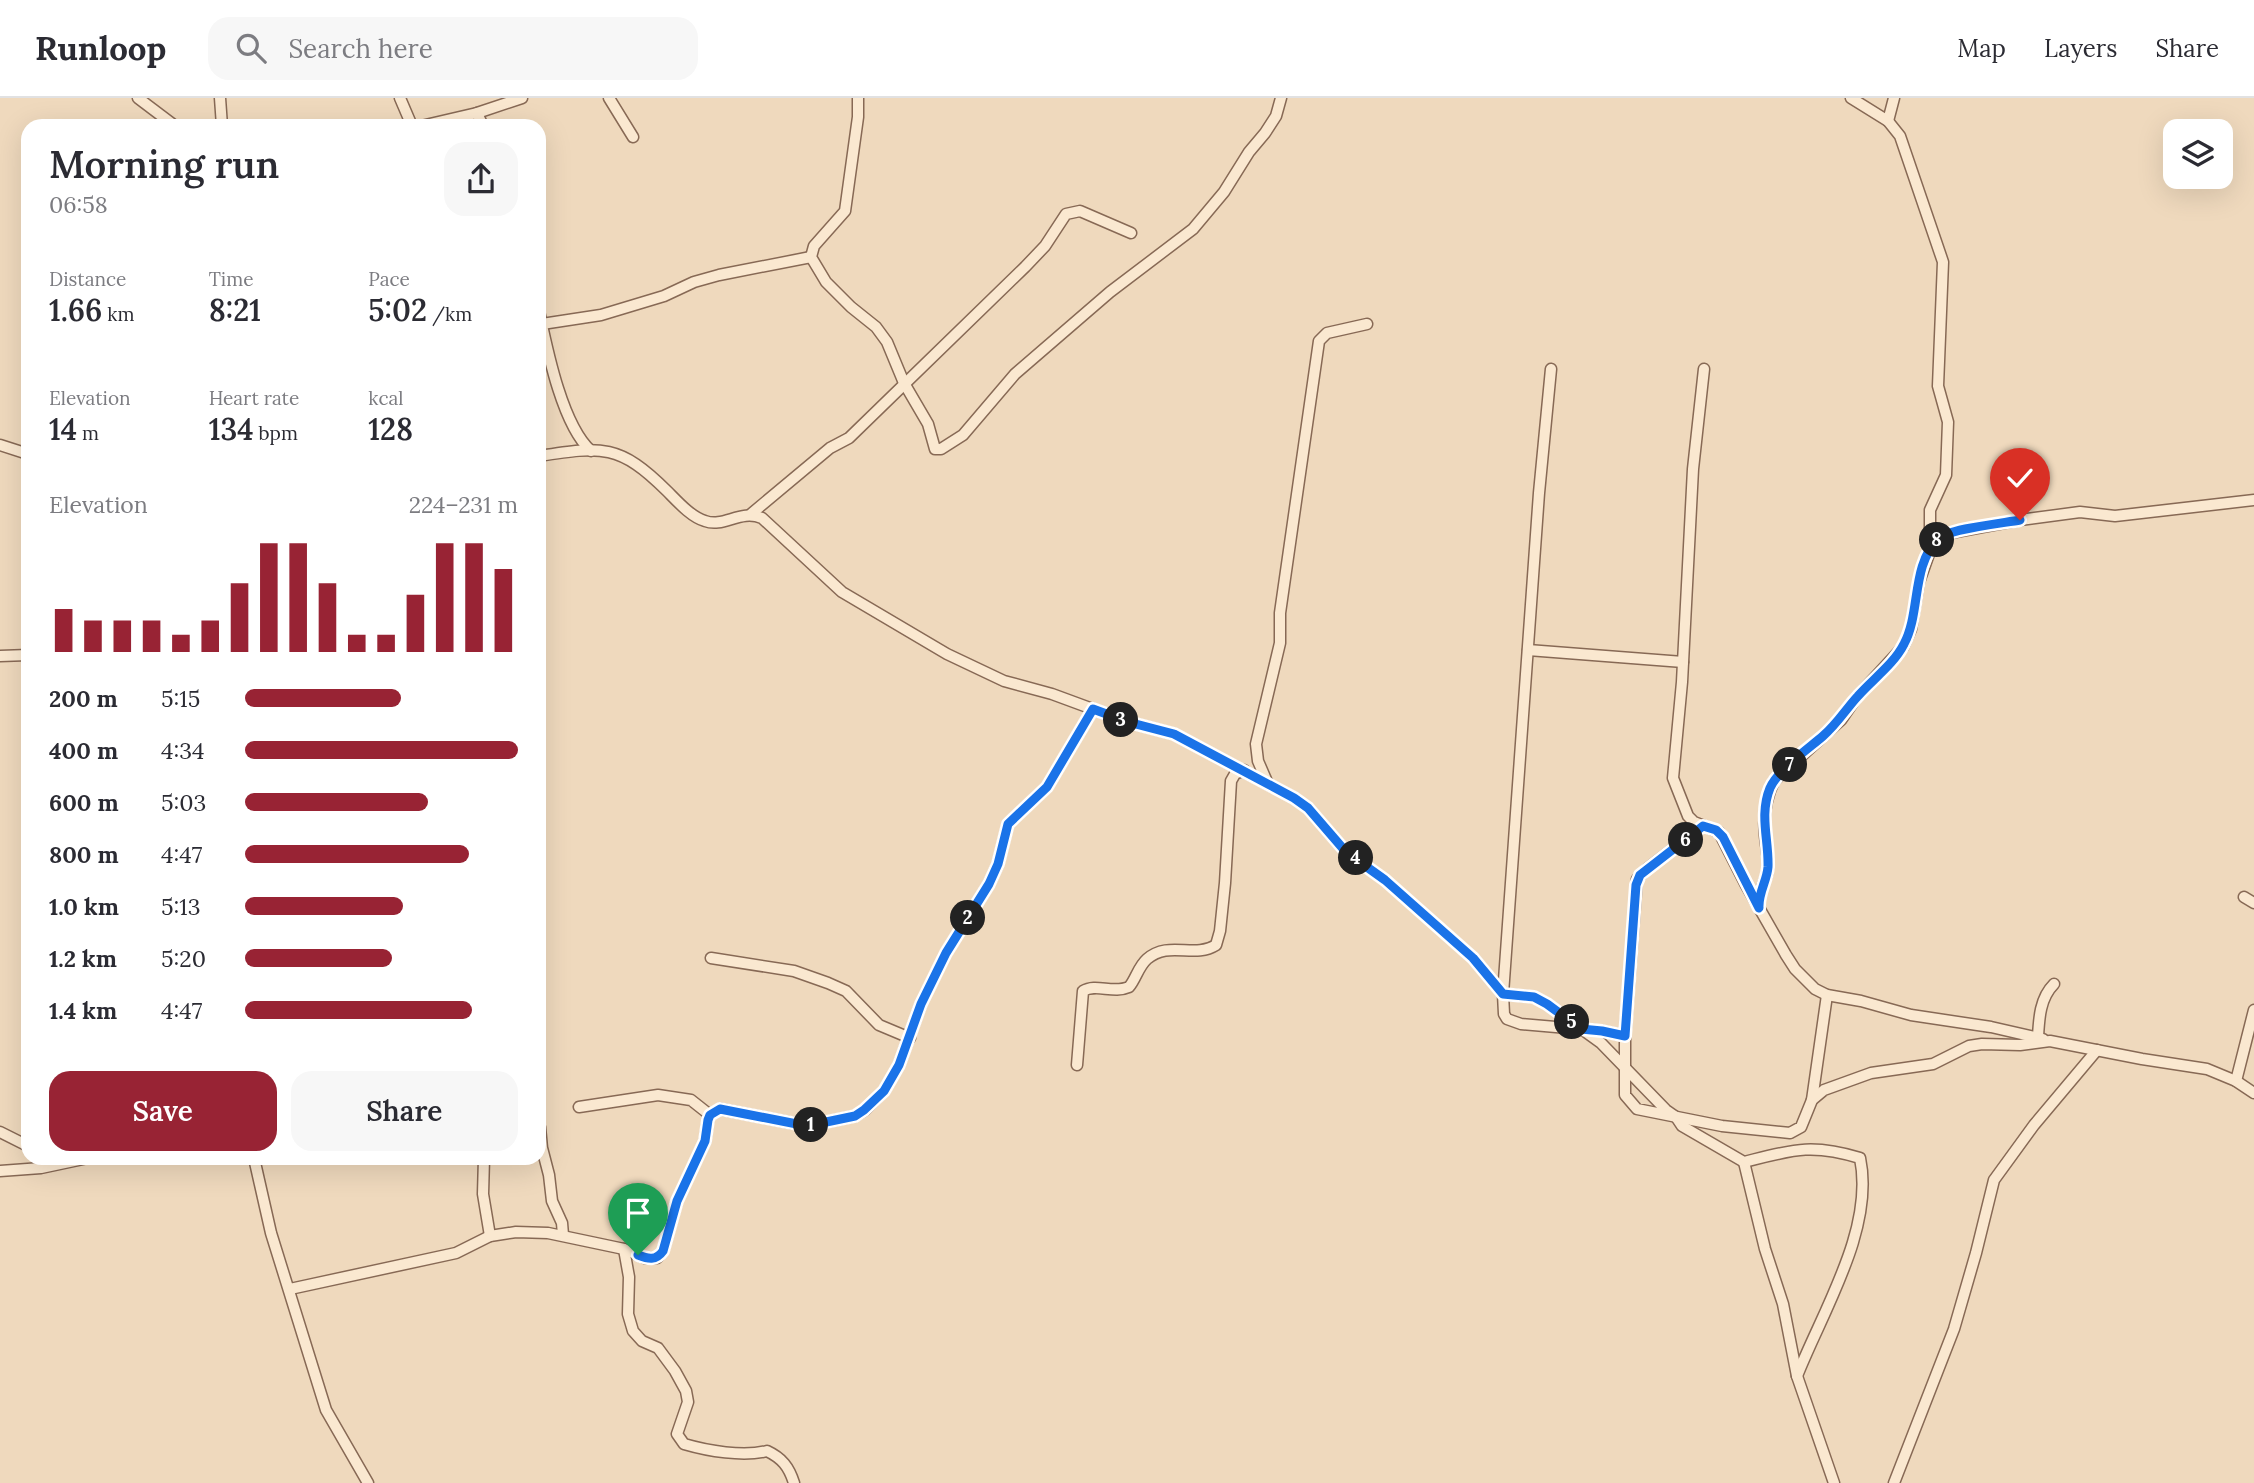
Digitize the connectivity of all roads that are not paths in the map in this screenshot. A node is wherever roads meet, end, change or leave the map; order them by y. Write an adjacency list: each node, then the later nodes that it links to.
1 (138, 98): 11 (street)
2 (220, 98): 12 (street)
3 (400, 98): 13 (street)
4 (522, 98): 10 (street)
5 (609, 98): 17 (street)
6 (858, 98): 19 (street)
7 (1281, 98): 25 (street)
8 (1851, 98): 16 (street)
9 (1894, 98): 16 (street)
10 (477, 113): 14 (street); 15 (street)
11 (166, 119)
12 (222, 119)
13 (409, 119)
14 (451, 119)
15 (480, 119)
16 (1888, 121): 32 (street)
17 (632, 137)
18 (1131, 233): 25 (street)
19 (811, 257): 20 (street); 25 (street)
20 (546, 323)
21 (1367, 324): 39 (street)
22 (546, 338): 27 (street)
23 (1551, 369): 33 (street)
24 (1704, 369): 36 (street)
25 (904, 383): 31 (street)
26 (0, 444): 28 (street)
27 (591, 451): 29 (street); 31 (street)
28 (21, 452)
29 (546, 455)
30 (2254, 500): 32 (street)
31 (751, 514): 37 (street)
32 (1930, 551): 43 (street)
33 (1528, 650): 36 (street); 46 (street)
34 (21, 655): 35 (street)
35 (0, 656)
36 (1683, 662): 40 (street)
37 (1093, 709): 38 (street); 52 (street)
38 (1244, 770): 39 (street); 55 (street)
39 (1268, 784): 46 (street)
40 (1703, 826): 43 (street); 50 (street)
41 (2244, 897): 42 (street)
42 (2254, 903)
43 (1759, 908): 47 (street)
44 (711, 958): 52 (street)
45 (2054, 984): 51 (street)
46 (1503, 994): 49 (street); 49 (street)
47 (1827, 995): 51 (street); 59 (street)
48 (2254, 1010): 57 (street)
49 (1581, 1029): 50 (street); 56 (street)
50 (1625, 1036): 56 (street)
51 (2038, 1037): 53 (street)
52 (910, 1038): 61 (street)
53 (2050, 1041): 54 (street); 59 (street)
54 (2097, 1050): 57 (street); 79 (street)
55 (1077, 1065)
56 (1627, 1068): 62 (street); 62 (street)
57 (2236, 1081): 58 (street)
58 (2254, 1093)
59 (1812, 1100): 62 (street)
60 (579, 1107): 61 (street)
61 (710, 1115): 73 (street)
62 (1676, 1117): 65 (street)
63 (0, 1132): 64 (street)
64 (21, 1142)
65 (1744, 1162): 75 (street); 75 (street)
66 (546, 1164): 71 (street)
67 (56, 1165): 70 (street)
68 (256, 1165): 74 (street)
69 (484, 1165): 72 (street)
70 (0, 1171)
71 (563, 1236): 72 (street); 73 (street)
72 (490, 1237): 74 (street)
73 (624, 1250): 77 (street)
74 (290, 1289): 76 (street)
75 (1797, 1376): 78 (street)
76 (368, 1483)
77 (794, 1483)
78 (1834, 1483)
79 (1895, 1483)

